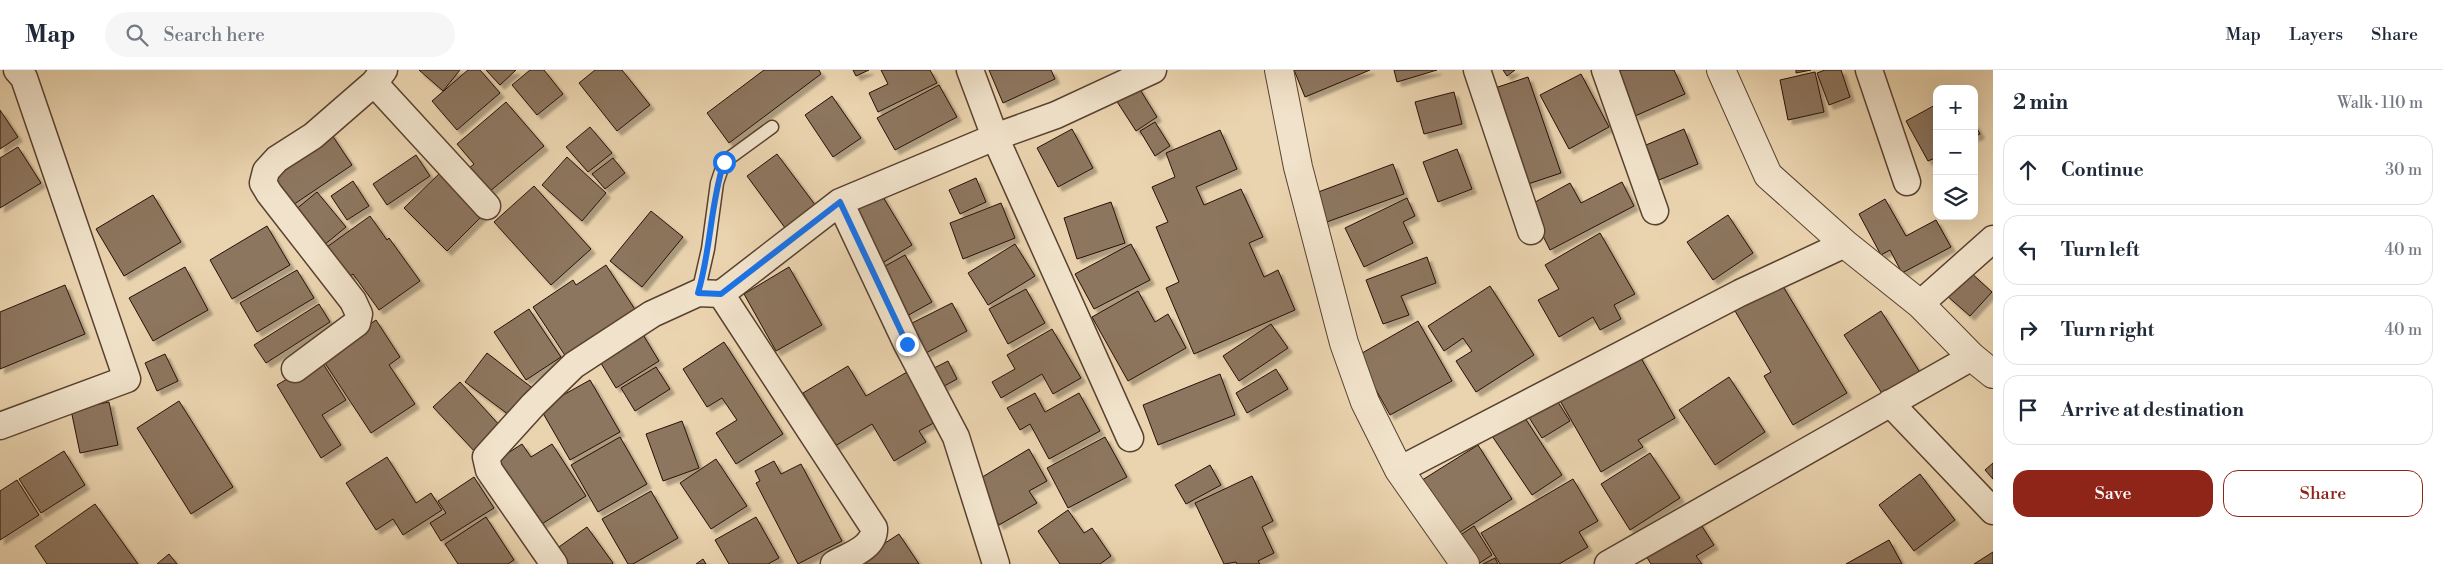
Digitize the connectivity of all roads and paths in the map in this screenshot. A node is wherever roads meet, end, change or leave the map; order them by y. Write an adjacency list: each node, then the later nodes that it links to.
1 (17, 70): 25 (street)
2 (970, 70): 11 (street)
3 (1153, 70): 11 (street)
4 (1279, 70): 27 (street)
5 (1477, 70): 16 (street)
6 (1605, 70): 15 (street)
7 (1721, 70): 18 (street)
8 (1877, 73): 12 (street)
9 (379, 77): 14 (street); 22 (street)
10 (772, 126): 19 (lane)
11 (995, 137): 13 (street); 26 (street)
12 (1907, 182)
13 (840, 202): 19 (street); 31 (street)
14 (487, 206)
15 (1655, 211)
16 (1530, 231)
17 (1993, 239): 20 (street)
18 (1845, 244): 20 (street); 27 (street)
19 (709, 294): 29 (street); 30 (street)
20 (1920, 304): 21 (street)
21 (1972, 357): 23 (street); 24 (street)
22 (295, 368)
23 (1993, 374)
24 (1890, 403): 28 (street); 33 (street)
25 (0, 426)
26 (1130, 438)
27 (1399, 470): 32 (street)
28 (1993, 511)
29 (554, 564)
30 (834, 564)
31 (996, 564)
32 (1464, 564)
33 (1608, 564)

